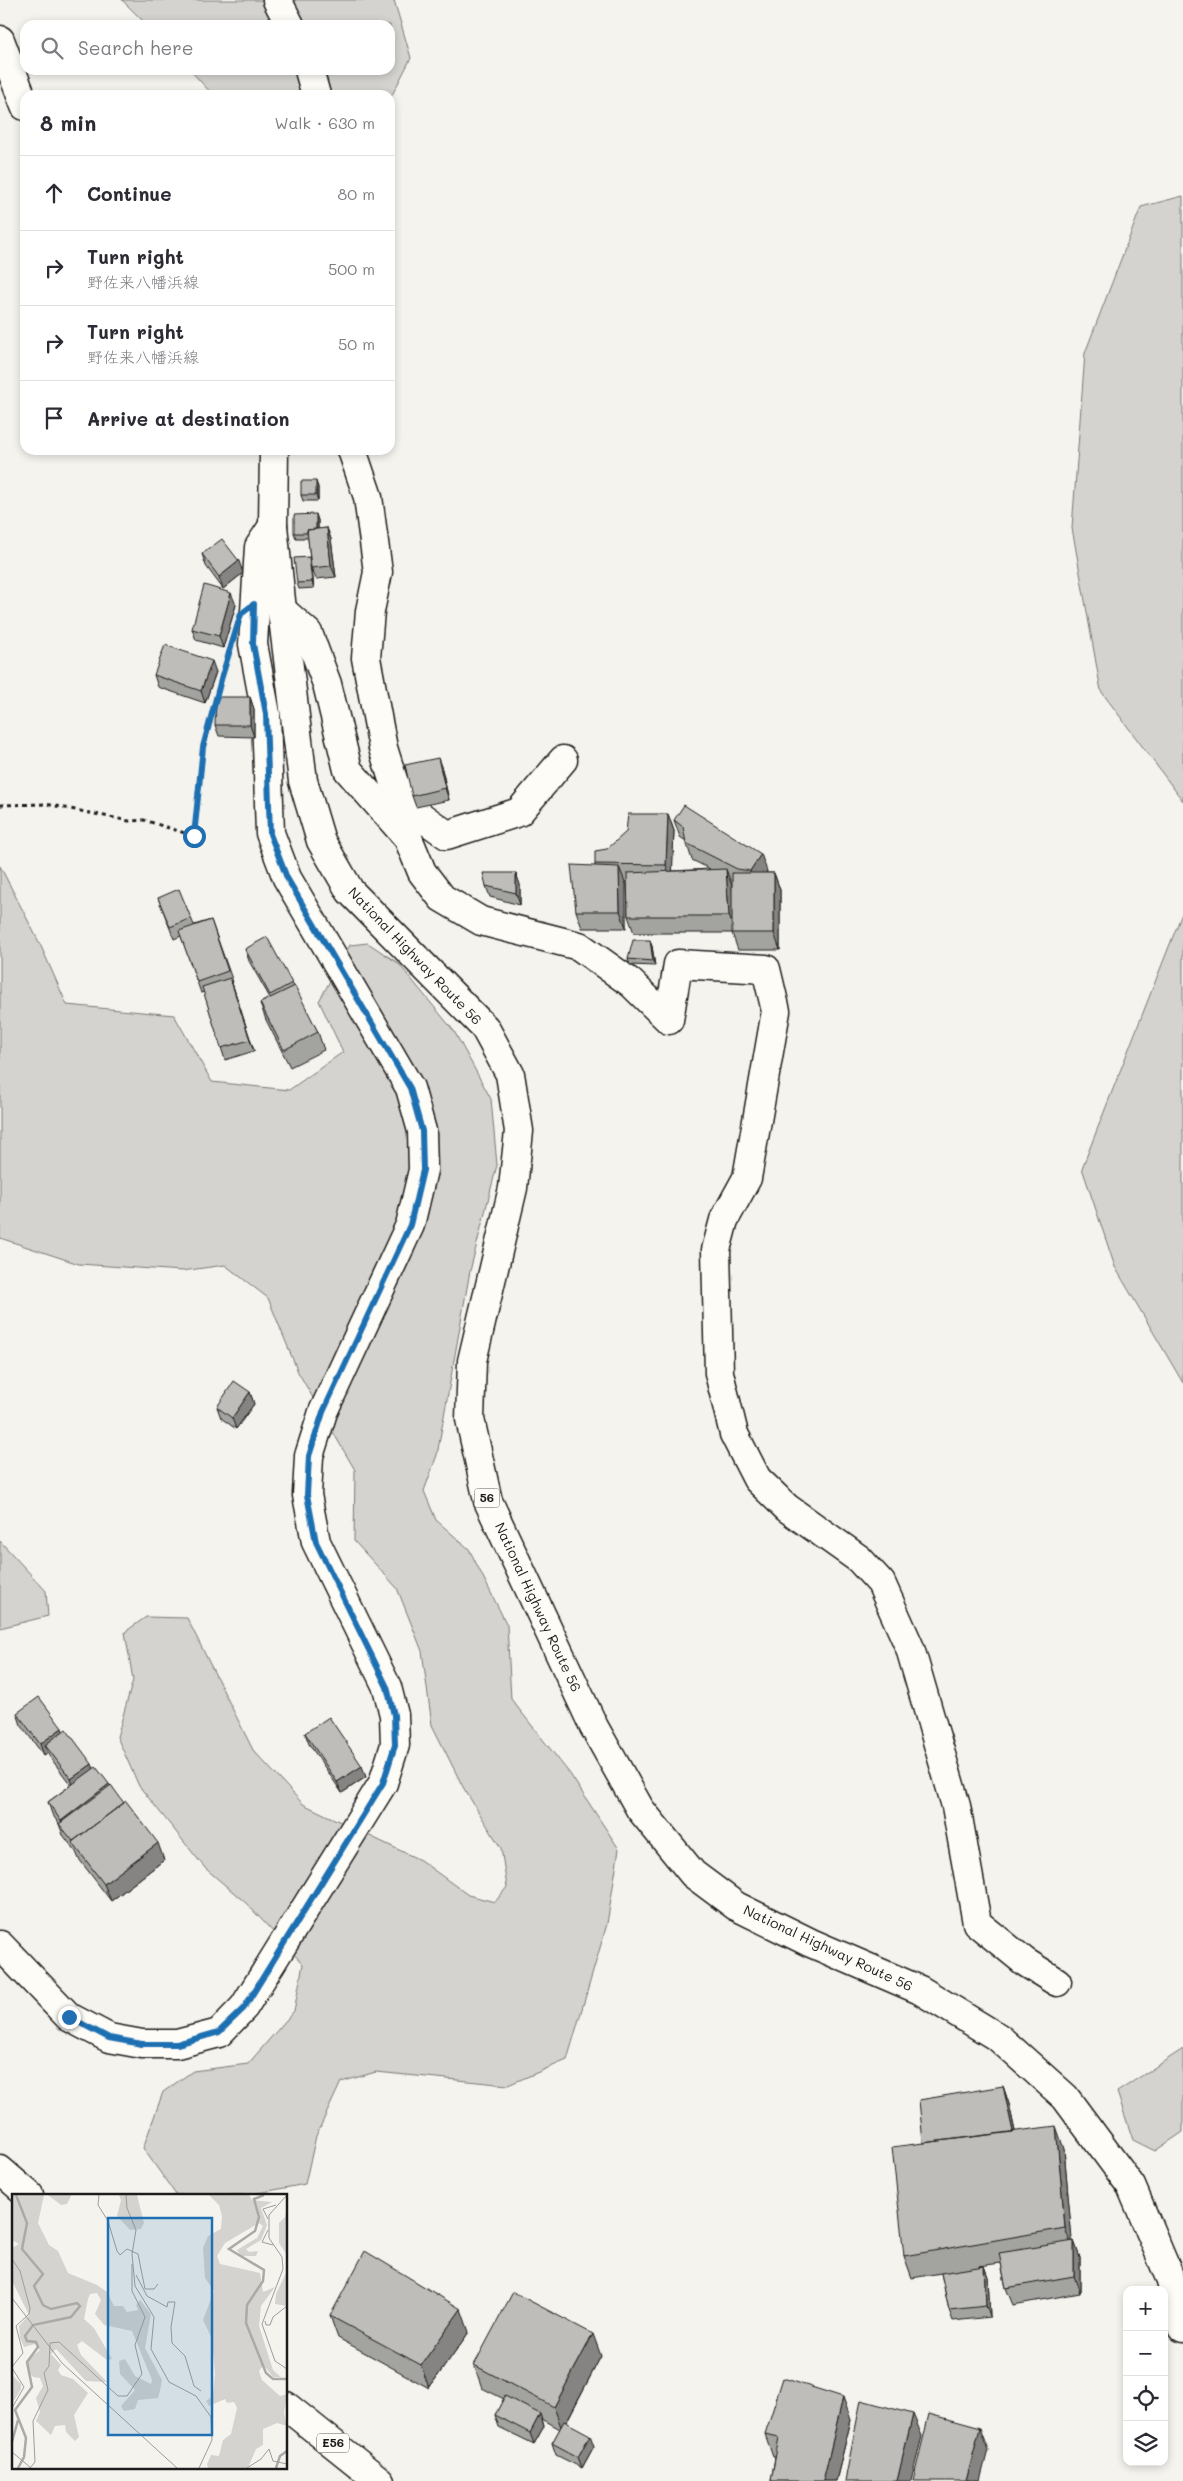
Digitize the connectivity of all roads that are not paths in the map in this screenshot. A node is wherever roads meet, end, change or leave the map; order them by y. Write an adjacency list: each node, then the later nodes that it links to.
1 (277, 0): 2 (main road)
2 (287, 20)
3 (0, 40): 6 (main road)
4 (311, 75): 5 (main road)
5 (315, 90)
6 (20, 93)
7 (274, 455): 9 (main road, National Highway Route 56 / 56)
8 (354, 455): 11 (main road)
9 (273, 526): 10 (main road, National Highway Route 56 / 56); 12 (main road)
10 (282, 610): 13 (main road); 16 (main road, National Highway Route 56 / 56)
11 (563, 760)
12 (0, 1945)
13 (1058, 1982)
14 (0, 2170): 15 (main road)
15 (28, 2194)
16 (1183, 2328)
17 (288, 2408): 18 (main road, E56)
18 (380, 2481)

